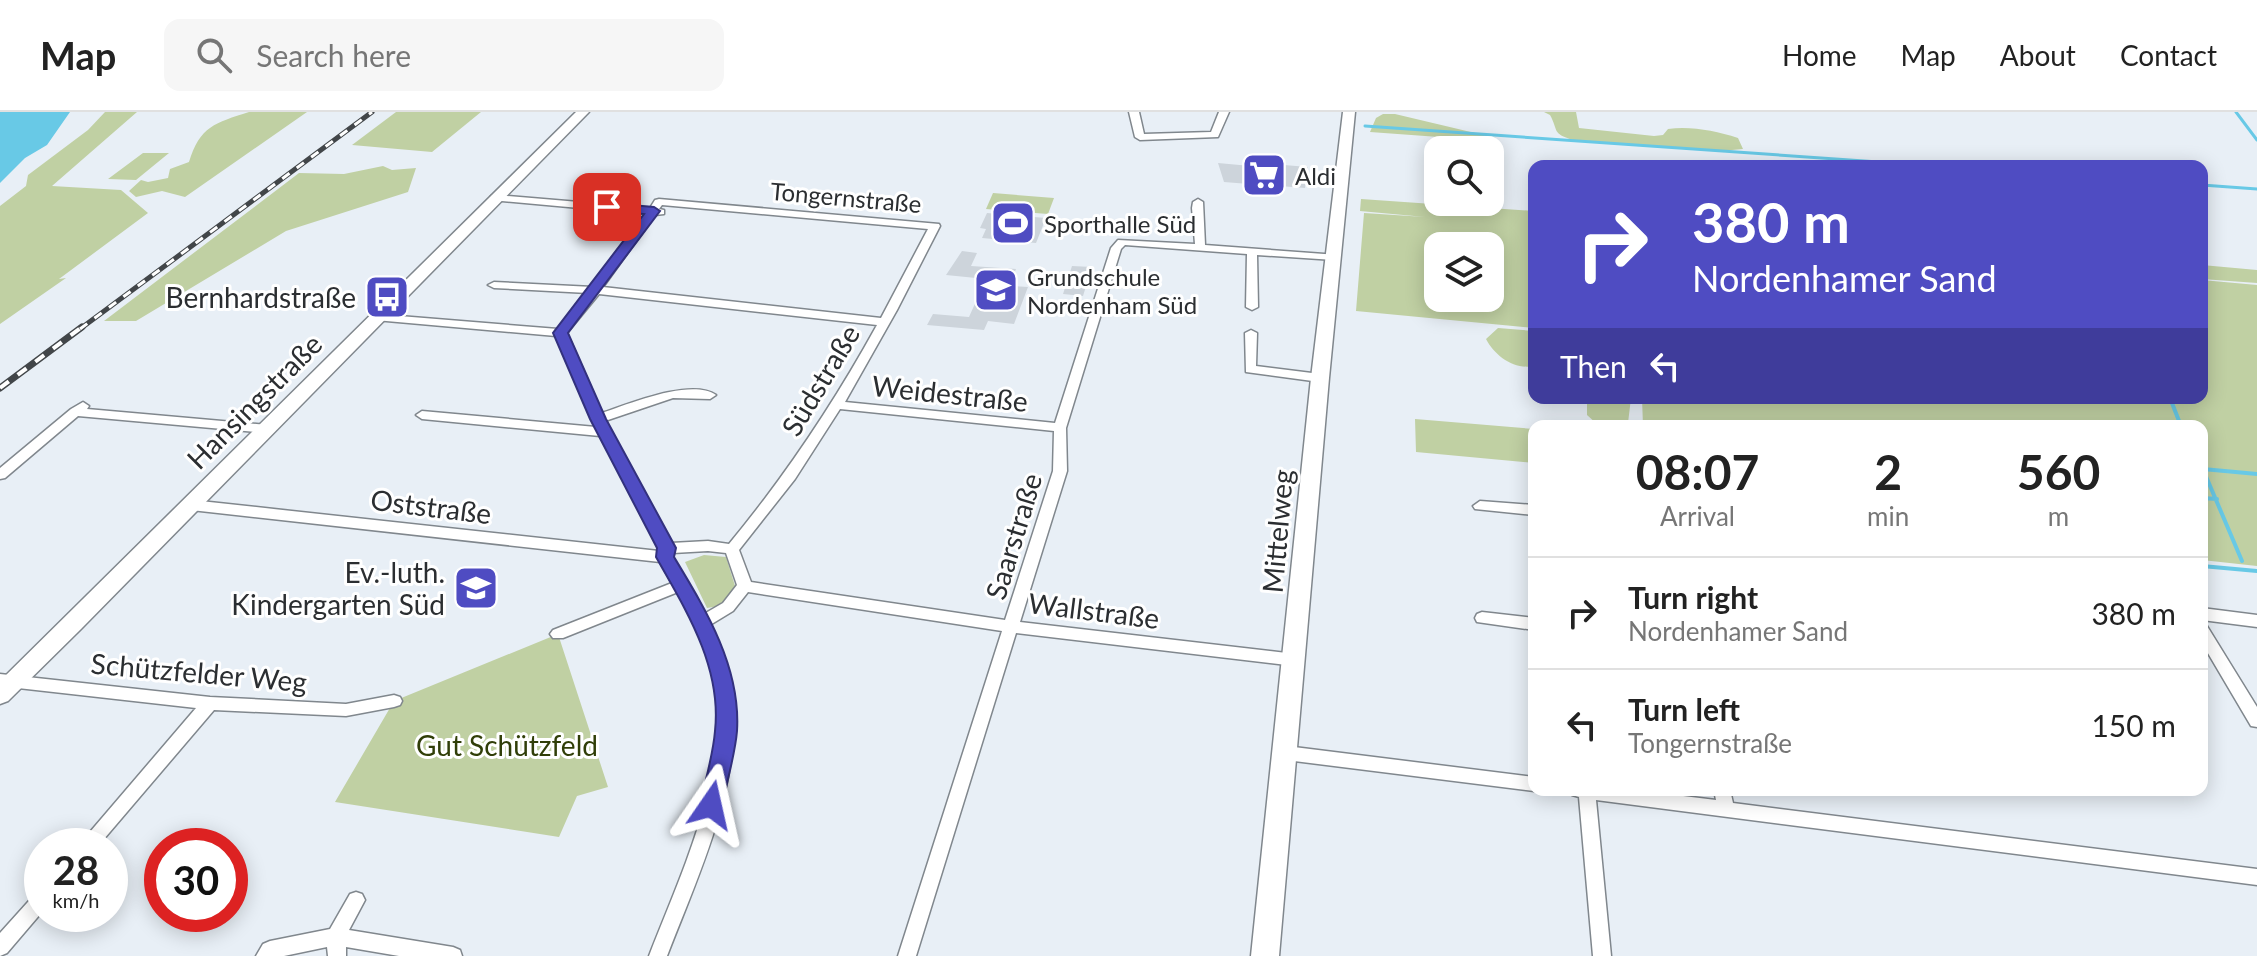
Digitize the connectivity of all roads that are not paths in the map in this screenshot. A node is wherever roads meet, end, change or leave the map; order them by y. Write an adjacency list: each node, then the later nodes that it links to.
1 (583, 112): 5 (street, Hansingstraße)
2 (1134, 112): 3 (street)
3 (1224, 112)
4 (1349, 112): 11 (street, Mittelweg)
5 (495, 198): 7 (street, Tongernstraße); 15 (street, Hansingstraße)
6 (1198, 202): 9 (street)
7 (654, 211): 8 (street, Tongernstraße); 13 (street)
8 (935, 226): 16 (street, Südstraße)
9 (1200, 247): 10 (street, Saarstraße); 24 (street, Saarstraße)
10 (1252, 252): 11 (street, Saarstraße); 14 (street)
11 (1334, 257): 19 (street, Mittelweg)
12 (494, 285): 13 (street)
13 (596, 290): 16 (street); 17 (street)
14 (1252, 307)
15 (375, 317): 17 (street); 25 (street, Hansingstraße)
16 (882, 322): 21 (street, Südstraße)
17 (561, 333): 23 (street)
18 (1251, 333): 19 (street)
19 (1320, 378): 42 (street, Mittelweg)
20 (710, 395): 23 (street)
21 (835, 405): 24 (street, Weidestraße); 30 (street, Südstraße)
22 (422, 415): 23 (street)
23 (601, 426): 31 (street)
24 (1060, 428): 39 (street, Saarstraße)
25 (267, 429): 26 (street); 27 (street, Hansingstraße)
26 (0, 475)
27 (191, 505): 31 (street, Oststraße); 43 (street, Hansingstraße)
28 (1480, 506): 29 (street)
29 (1528, 510)
30 (732, 549): 31 (street, Oststraße); 33 (street)
31 (666, 552): 32 (street)
32 (681, 585): 37 (street); 40 (street)
33 (745, 586): 37 (street); 39 (street, Wallstraße)
34 (2208, 615): 36 (street)
35 (1482, 618): 38 (street)
36 (2257, 621)
37 (703, 622): 62 (street)
38 (1528, 623)
39 (1012, 627): 42 (street, Wallstraße); 63 (street, Saarstraße)
40 (558, 634)
41 (2208, 640): 47 (street)
42 (1295, 660): 48 (street, Mittelweg)
43 (7, 681): 44 (street, Hansingstraße); 46 (street, Schützfelder Weg)
44 (0, 695)
45 (394, 701): 46 (street, Schützfelder Weg)
46 (210, 703): 54 (street)
47 (2257, 721)
48 (1286, 753): 49 (street); 64 (street, Mittelweg)
49 (1528, 783)
50 (1583, 796): 65 (street)
51 (1620, 796): 53 (street)
52 (1723, 796): 53 (street)
53 (1726, 810): 55 (street)
54 (102, 828)
55 (2257, 877)
56 (356, 900): 58 (street)
57 (24, 920): 59 (street)
58 (337, 946): 60 (street); 61 (street)
59 (0, 947)
60 (265, 956)
61 (453, 956)
62 (658, 956)
63 (907, 956)
64 (1265, 956)
65 (1602, 956)

